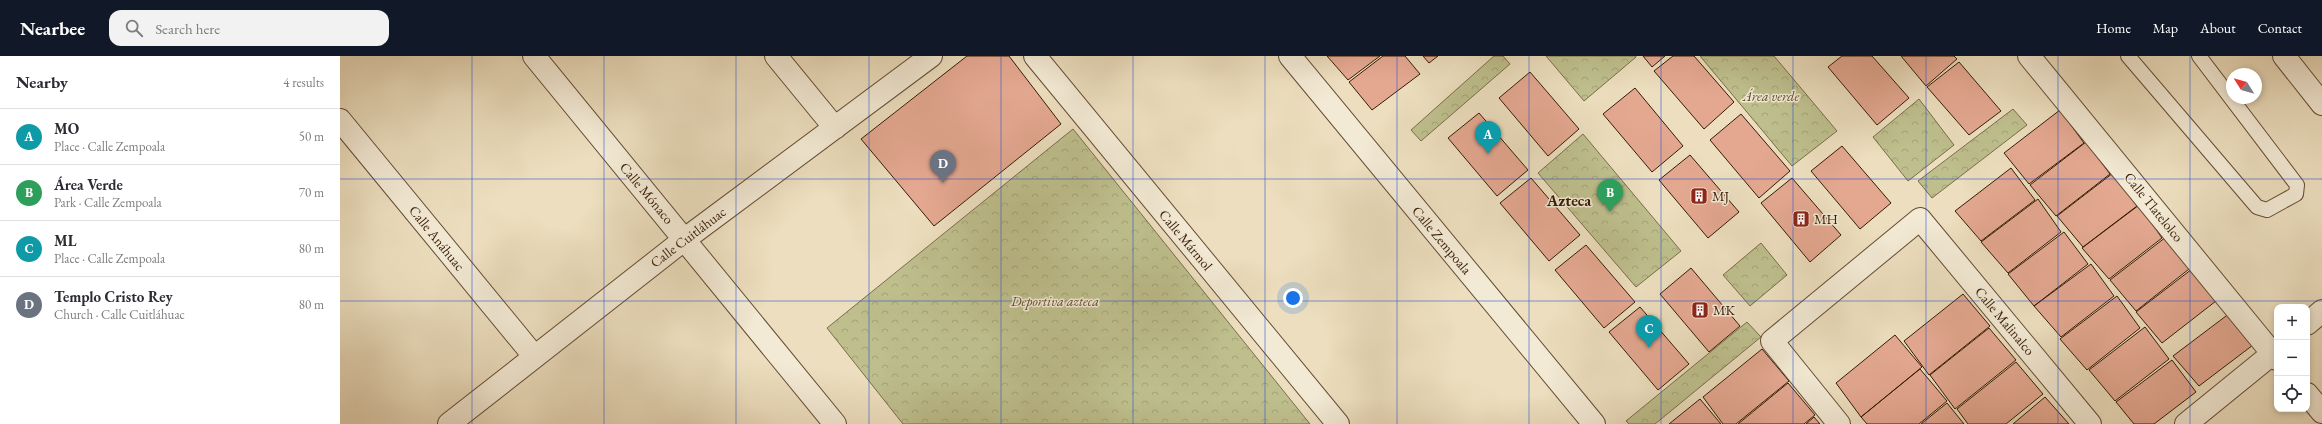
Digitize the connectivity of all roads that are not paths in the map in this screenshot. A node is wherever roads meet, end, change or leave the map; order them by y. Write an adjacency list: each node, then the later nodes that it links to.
1 (534, 56): 13 (street, Calle Mónaco)
2 (776, 56): 12 (street)
3 (931, 56): 12 (street, Calle Cuitláhuac)
4 (1035, 56): 23 (street, Calle Mármol)
5 (1290, 56): 24 (street, Calle Zempoala)
6 (2029, 56): 16 (street, Calle Tlatelolco)
7 (2128, 56): 8 (lane)
8 (2199, 56)
9 (2284, 56): 10 (street)
10 (2322, 104)
11 (340, 120): 17 (street, Calle Anáhuac)
12 (835, 128): 13 (street, Calle Cuitláhuac)
13 (685, 239): 17 (street, Calle Cuitláhuac); 22 (street, Calle Mónaco)
14 (2322, 311): 15 (street)
15 (2310, 321)
16 (2274, 352)
17 (534, 356): 21 (street, Calle Cuitláhuac)
18 (2274, 356): 27 (street)
19 (2310, 398): 20 (street)
20 (2322, 412)
21 (449, 424)
22 (835, 424)
23 (1338, 424)
24 (1594, 424)
25 (1839, 424): 26 (street, Calle Malinalco)
26 (2090, 424)
27 (2186, 424)

